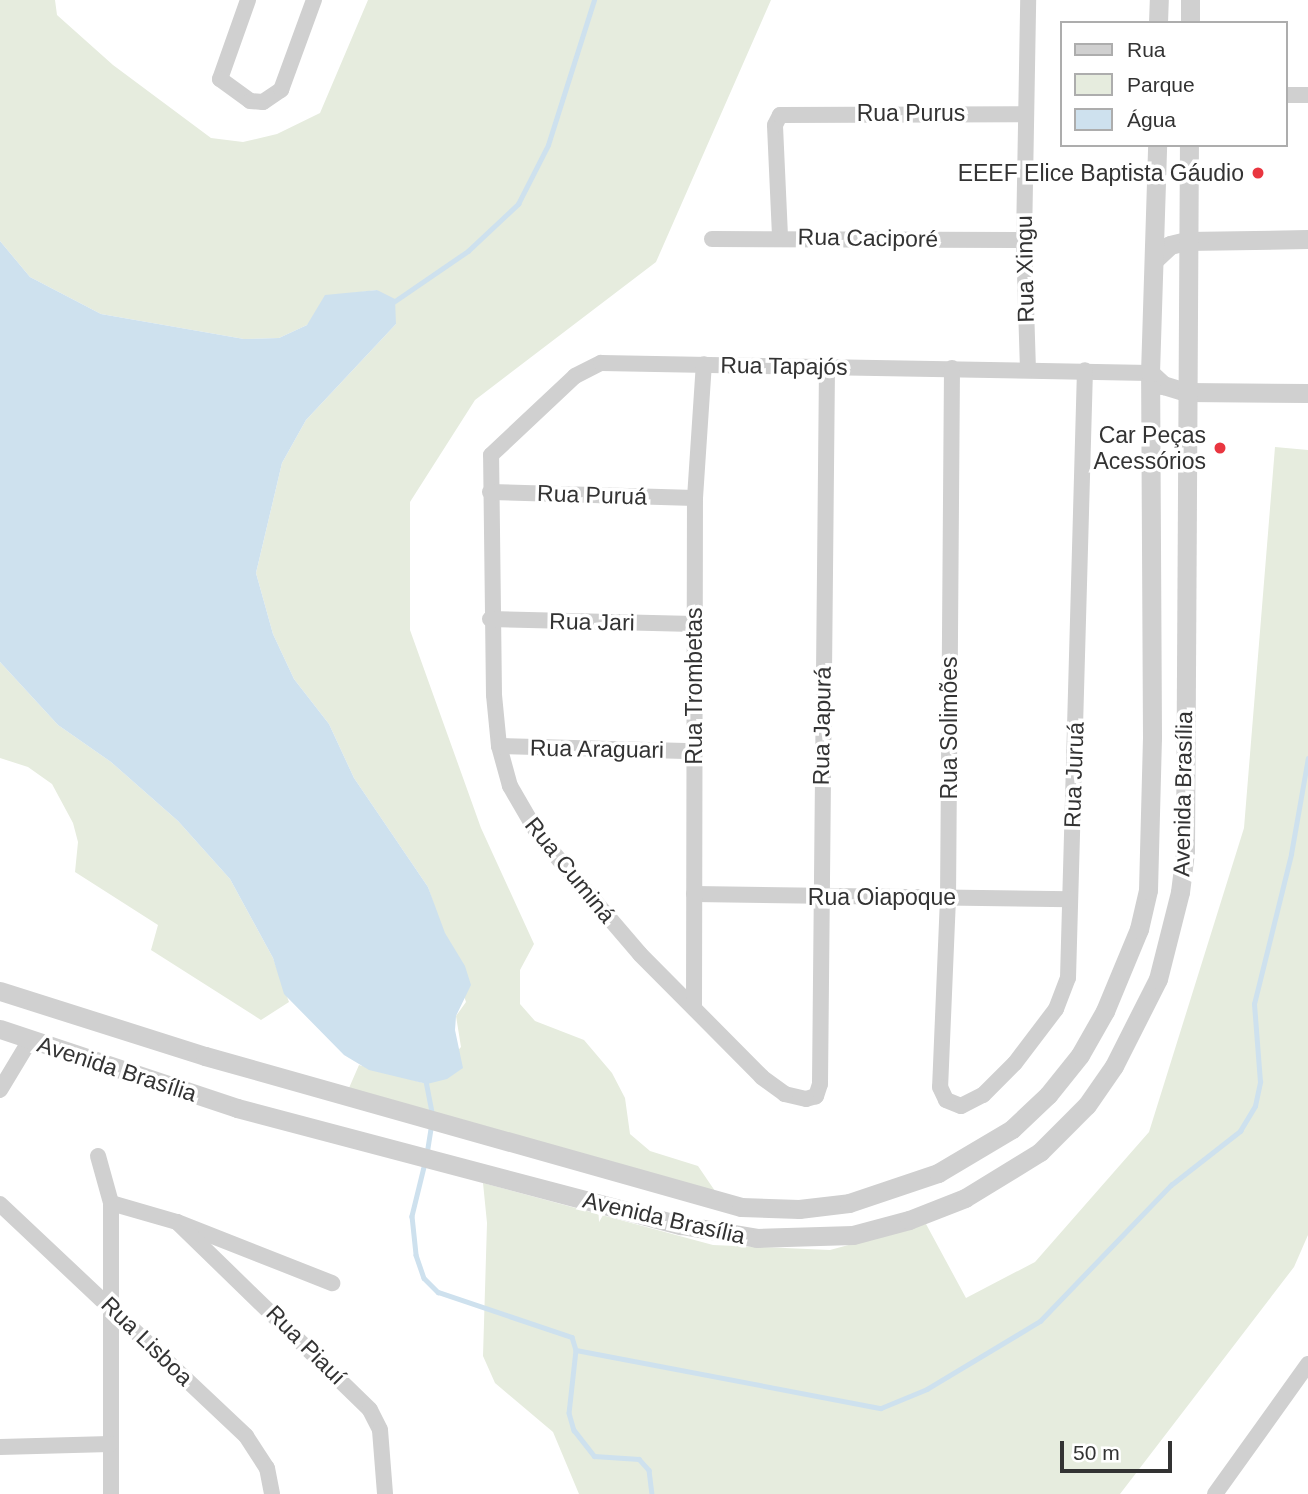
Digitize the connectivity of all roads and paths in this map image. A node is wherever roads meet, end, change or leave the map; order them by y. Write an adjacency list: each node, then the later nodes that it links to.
1 (248, 0): 2 (street)
2 (314, 0)
3 (1028, 0): 10 (street, Rua Xingu)
4 (1159, 0): 6 (street)
5 (1190, 0): 7 (street)
6 (1158, 21)
7 (1190, 21)
8 (1287, 95): 9 (street)
9 (1308, 95)
10 (1026, 114): 13 (street, Rua Purus); 16 (street, Rua Xingu)
11 (1157, 147): 18 (street, Avenida Brasília)
12 (1189, 147): 17 (street, Avenida Brasília)
13 (780, 236): 14 (street, Rua Caciporé); 16 (street, Rua Caciporé)
14 (712, 239)
15 (1308, 239): 17 (street)
16 (1024, 240): 22 (street, Rua Xingu)
17 (1186, 241): 18 (street); 25 (street, Avenida Brasília)
18 (1154, 260): 24 (street, Avenida Brasília)
19 (704, 365): 20 (street, Rua Tapajós); 27 (street, Rua Tapajós); 28 (street, Rua Trombetas)
20 (827, 367): 21 (street, Rua Tapajós); 34 (street, Rua Japurá)
21 (952, 368): 22 (street, Rua Tapajós); 35 (street, Rua Solimões)
22 (1028, 370): 23 (street, Rua Tapajós)
23 (1085, 370): 24 (street, Rua Tapajós); 36 (street, Rua Juruá)
24 (1150, 373): 25 (street); 37 (street, Avenida Brasília)
25 (1186, 392): 26 (street); 40 (street, Avenida Brasília)
26 (1308, 393)
27 (489, 492): 28 (street, Rua Puruá); 29 (street, Rua Cuminá)
28 (695, 498): 30 (street, Rua Trombetas)
29 (490, 619): 30 (street, Rua Jari); 31 (street, Rua Cuminá)
30 (694, 624): 32 (street, Rua Trombetas)
31 (499, 746): 32 (street, Rua Araguari); 38 (street, Rua Cuminá)
32 (695, 751): 33 (street, Rua Trombetas)
33 (694, 894): 34 (street, Rua Oiapoque); 38 (street, Rua Trombetas)
34 (820, 897): 35 (street, Rua Oiapoque); 41 (street, Rua Japurá)
35 (948, 898): 36 (street, Rua Oiapoque); 42 (street, Rua Solimões)
36 (1070, 899): 42 (street, Rua Juruá)
37 (0, 991)
38 (694, 1008): 41 (street, Rua Cuminá)
39 (0, 1029): 40 (street, Avenida Brasília)
40 (30, 1040): 43 (street)
41 (820, 1084)
42 (940, 1087)
43 (0, 1090)
44 (98, 1156): 45 (street)
45 (111, 1203): 47 (street); 49 (street)
46 (0, 1204): 49 (street, Rua Lisboa)
47 (177, 1222): 48 (street); 55 (street, Rua Piauí)
48 (332, 1283)
49 (110, 1306): 51 (street); 54 (street, Rua Lisboa)
50 (1308, 1364): 56 (street)
51 (110, 1444): 52 (street); 53 (street)
52 (0, 1447)
53 (111, 1494)
54 (272, 1494)
55 (385, 1494)
56 (1215, 1494)

